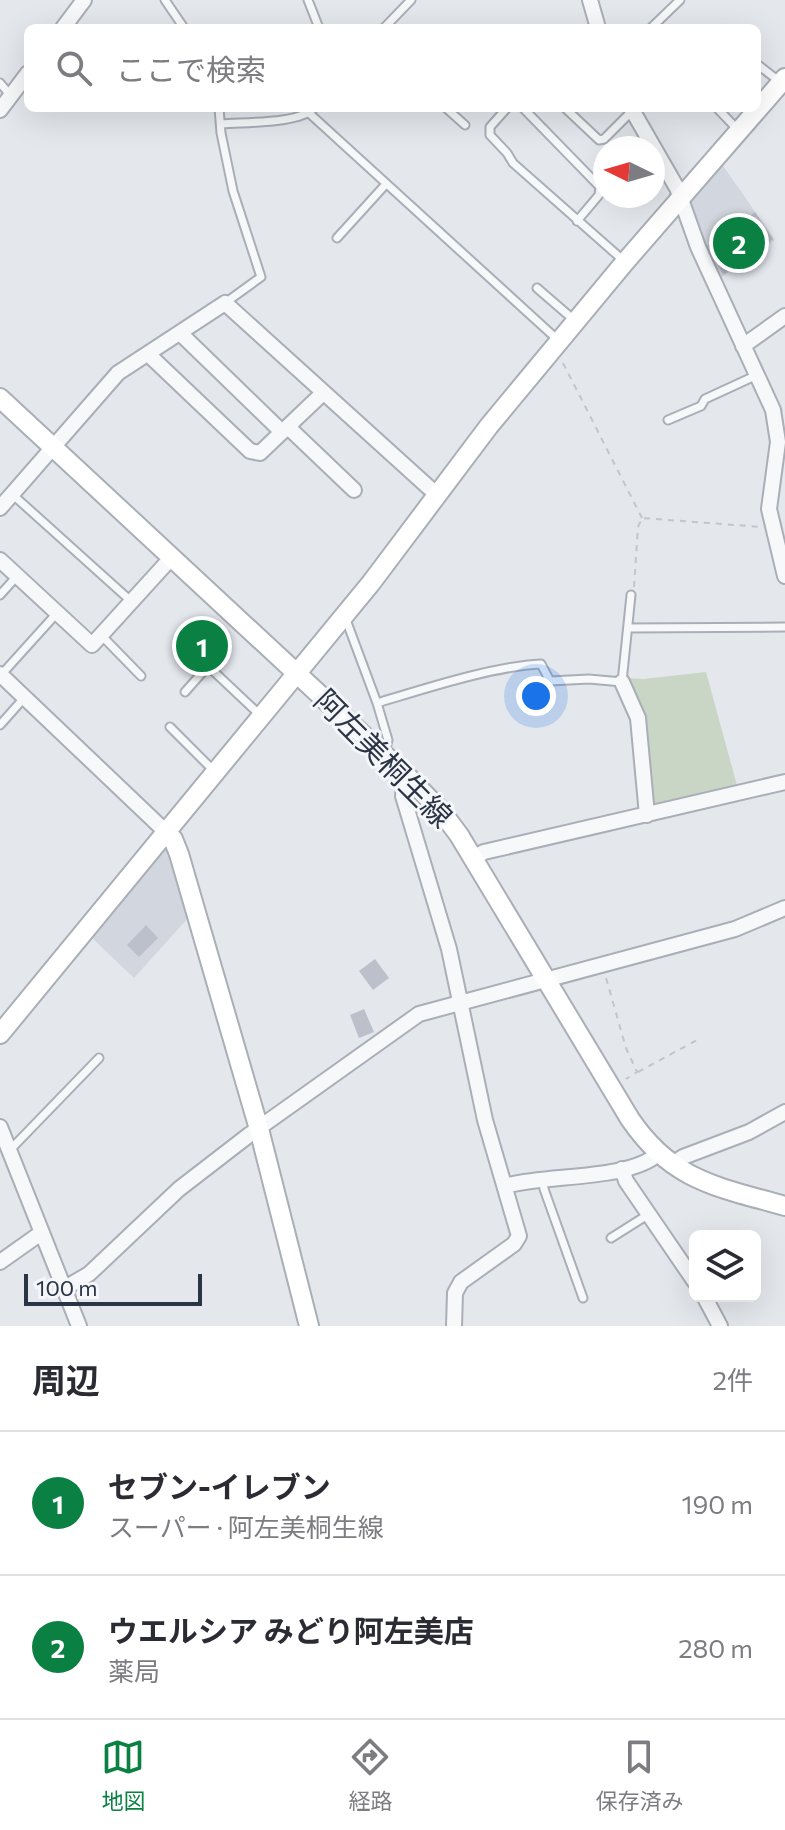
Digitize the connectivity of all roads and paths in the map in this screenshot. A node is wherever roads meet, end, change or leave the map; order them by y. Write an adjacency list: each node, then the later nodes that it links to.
1 (84, 0): 7 (street)
2 (165, 0): 8 (lane)
3 (308, 0): 9 (lane)
4 (411, 0): 10 (lane)
5 (590, 0): 11 (street)
6 (680, 0): 12 (lane)
7 (66, 24)
8 (181, 24)
9 (317, 24)
10 (388, 24)
11 (597, 24)
12 (655, 24)
13 (761, 68): 16 (lane)
14 (24, 78): 17 (street)
15 (0, 83): 17 (lane)
16 (782, 86): 18 (street)
17 (11, 96): 19 (street)
18 (761, 108)
19 (0, 110)
20 (220, 112): 31 (lane)
21 (308, 112): 31 (lane)
22 (312, 112): 34 (lane)
23 (450, 112): 32 (lane)
24 (503, 112): 36 (lane)
25 (527, 112): 36 (lane)
26 (569, 112): 27 (lane)
27 (628, 112)
28 (633, 112): 35 (street)
29 (721, 112): 33 (lane)
30 (757, 112): 33 (street)
31 (222, 124): 40 (lane)
32 (465, 125)
33 (739, 131): 35 (street)
34 (386, 184): 37 (lane); 44 (lane)
35 (680, 200): 38 (street); 45 (street)
36 (577, 221): 38 (lane)
37 (337, 238)
38 (625, 262): 42 (street)
39 (537, 288): 42 (lane)
40 (225, 303): 43 (street); 48 (street)
41 (785, 316): 45 (street)
42 (576, 322): 44 (street)
43 (181, 334): 46 (street); 51 (street)
44 (555, 346): 56 (street); 58 (path)
45 (743, 346): 47 (street)
46 (148, 354): 51 (street); 52 (street)
47 (757, 375): 50 (lane); 53 (street)
48 (323, 393): 51 (street); 56 (street)
49 (0, 398): 52 (street, 阿左美桐生線)
50 (668, 420)
51 (285, 430): 54 (street)
52 (53, 447): 55 (street); 60 (street, 阿左美桐生線)
53 (780, 464): 59 (street)
54 (354, 490)
55 (12, 494): 57 (street); 66 (lane)
56 (436, 494): 68 (street)
57 (0, 508)
58 (642, 518): 59 (path); 65 (path)
59 (779, 528): 63 (street)
60 (172, 557): 66 (street); 72 (street, 阿左美桐生線)
61 (0, 560): 62 (street)
62 (17, 576): 64 (lane); 67 (street)
63 (785, 576)
64 (0, 595)
65 (631, 595): 70 (lane)
66 (132, 602): 71 (street)
67 (57, 613): 71 (street); 73 (lane)
68 (344, 616): 72 (street); 78 (lane)
69 (785, 627): 70 (lane)
70 (628, 628): 75 (lane)
71 (101, 635): 74 (lane)
72 (297, 674): 79 (street); 82 (street, 阿左美桐生線)
73 (0, 675): 77 (street)
74 (141, 676)
75 (622, 682): 78 (lane); 86 (street)
76 (185, 692): 79 (lane)
77 (24, 698): 80 (lane); 87 (street)
78 (377, 703): 82 (lane)
79 (261, 717): 83 (street)
80 (0, 725)
81 (170, 727): 83 (lane)
82 (384, 755): 84 (street, 阿左美桐生線)
83 (216, 773): 87 (street)
84 (405, 774): 88 (street, 阿左美桐生線); 92 (street)
85 (785, 782): 86 (street)
86 (647, 815): 88 (street)
87 (166, 832): 93 (street); 100 (street)
88 (473, 858): 91 (street, 阿左美桐生線)
89 (785, 908): 90 (street)
90 (602, 965): 91 (street); 96 (path)
91 (545, 979): 92 (street); 97 (street, 阿左美桐生線)
92 (460, 1003): 100 (street); 105 (street)
93 (0, 1034)
94 (697, 1040): 96 (path)
95 (99, 1058): 101 (lane)
96 (637, 1072): 97 (path)
97 (611, 1086): 102 (street, 阿左美桐生線)
98 (785, 1112): 102 (street)
99 (0, 1127): 101 (street)
100 (259, 1129): 112 (street); 116 (street)
101 (9, 1151): 108 (street)
102 (665, 1159): 103 (street); 106 (street, 阿左美桐生線)
103 (622, 1169): 104 (street); 107 (street)
104 (543, 1180): 105 (street); 113 (lane)
105 (505, 1186): 117 (street)
106 (785, 1206)
107 (649, 1214): 109 (lane); 111 (street)
108 (41, 1233): 110 (street); 112 (street)
109 (611, 1238)
110 (0, 1262)
111 (689, 1273)
112 (65, 1288): 115 (street)
113 (583, 1298)
114 (707, 1302): 118 (street)
115 (79, 1326)
116 (309, 1326)
117 (454, 1326)
118 (720, 1326)

